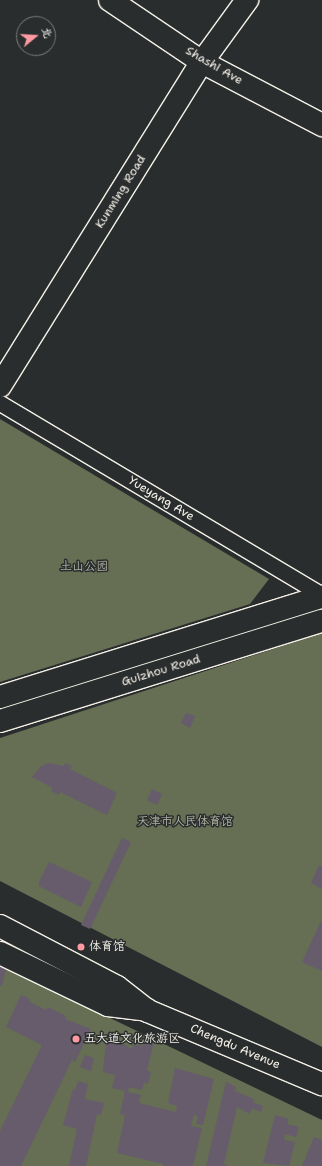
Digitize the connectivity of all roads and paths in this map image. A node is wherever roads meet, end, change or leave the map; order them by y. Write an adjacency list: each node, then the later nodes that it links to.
1 (110, 0): 3 (street, Shashi Ave)
2 (247, 0): 3 (street, Kunming Road)
3 (202, 62): 4 (street, Shashi Ave); 5 (street, Kunming Road)
4 (322, 125)
5 (0, 386)
6 (0, 403): 7 (street, Yueyang Ave)
7 (322, 596): 9 (street, Guizhou Road)
8 (322, 621): 10 (street, Guizhou Road)
9 (0, 697)
10 (0, 721)
11 (0, 926): 13 (street, Chengdu Avenue)
12 (0, 953): 13 (street, Chengdu Avenue)
13 (148, 1010): 14 (street, Chengdu Avenue)
14 (322, 1084)

